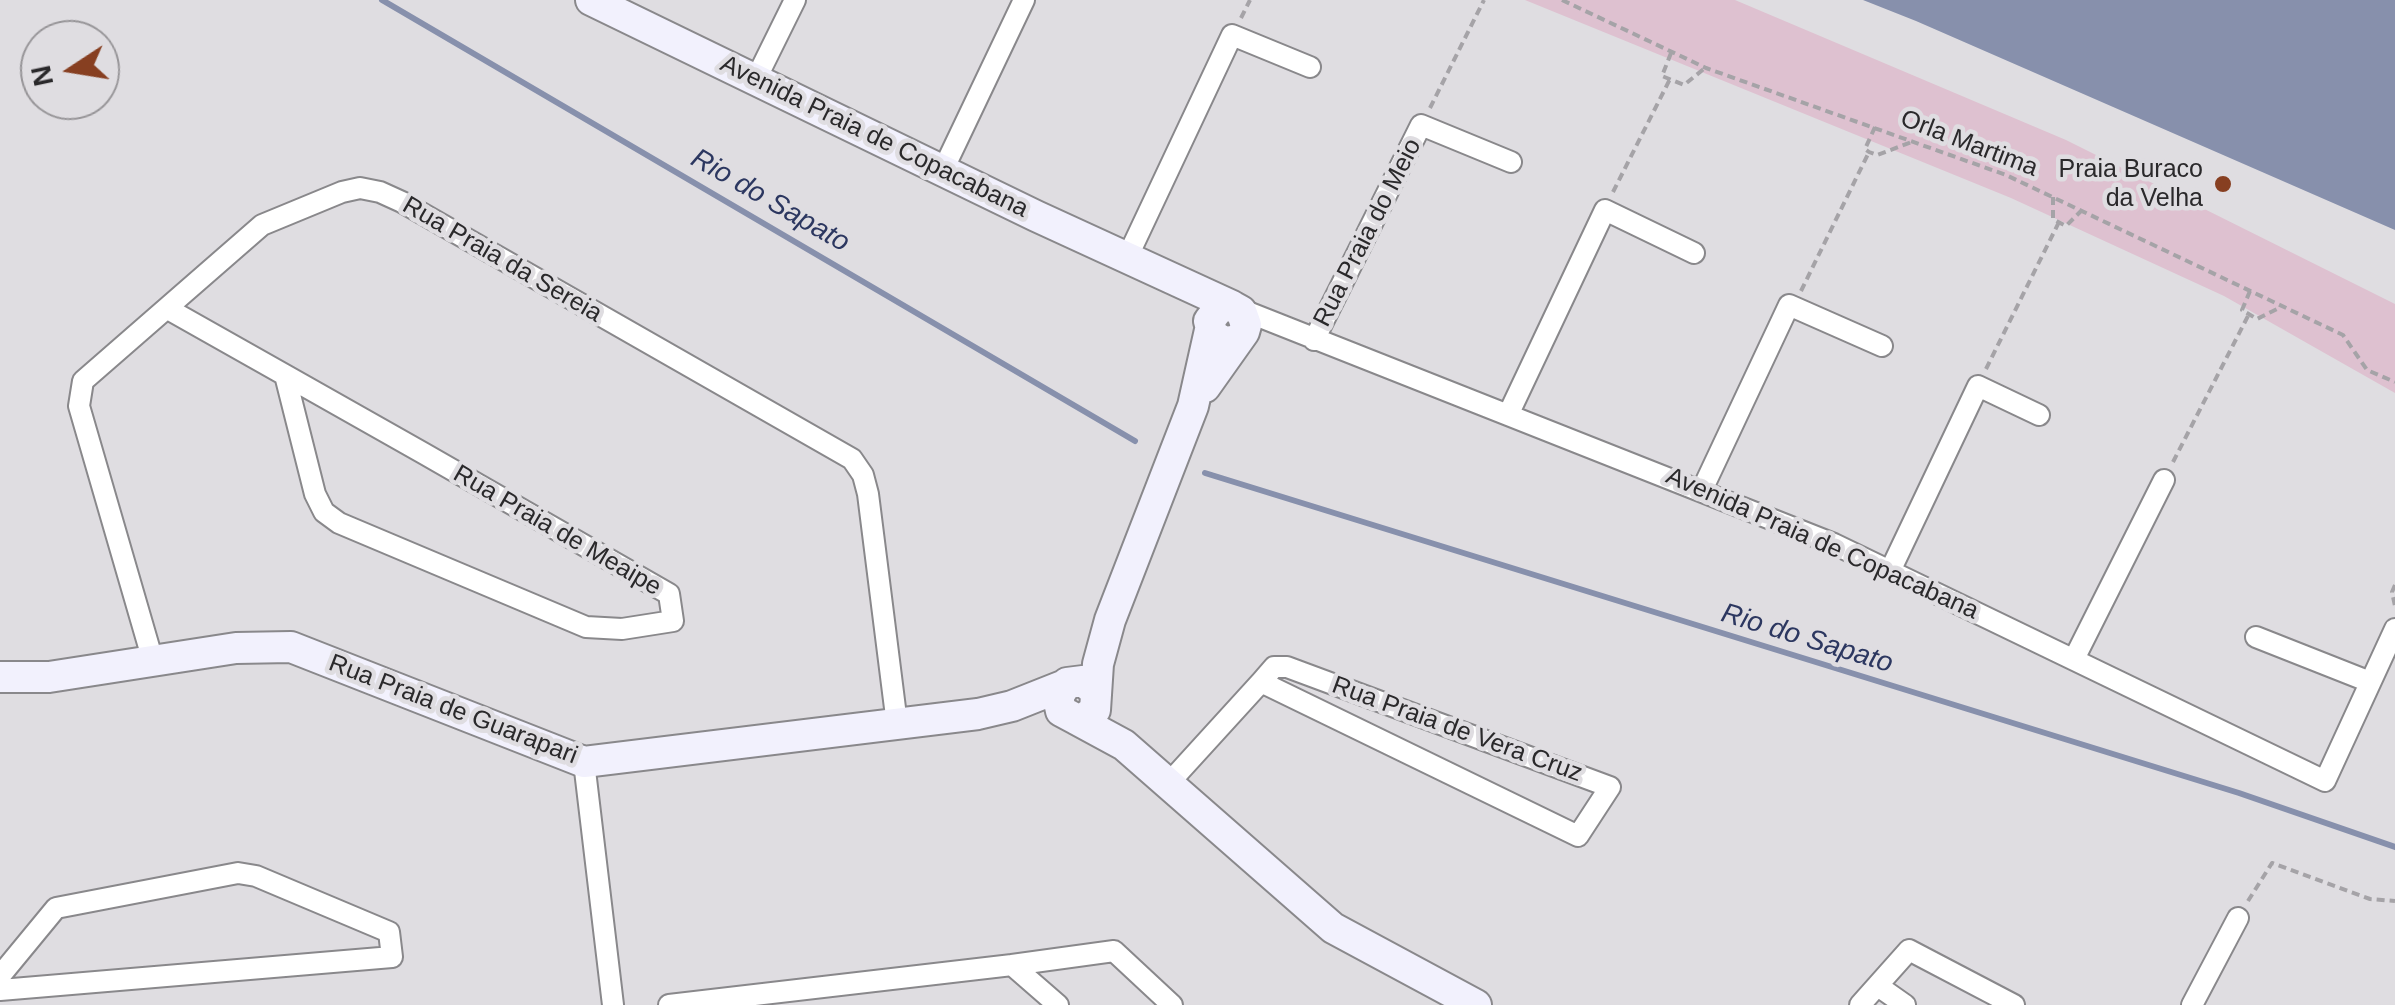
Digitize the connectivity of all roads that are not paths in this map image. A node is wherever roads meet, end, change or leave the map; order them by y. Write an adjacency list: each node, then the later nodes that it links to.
1 (591, 0): 5 (street, Avenida Praia de Copacabana)
2 (795, 0): 5 (street)
3 (1024, 0): 7 (street)
4 (1310, 67): 9 (street)
5 (756, 79): 7 (street, Avenida Praia de Copacabana)
6 (1510, 162): 14 (street, Rua Praia do Meio)
7 (943, 170): 9 (street, Avenida Praia de Copacabana)
8 (1694, 253): 17 (street)
9 (1127, 258): 10 (street, Avenida Praia de Copacabana)
10 (1158, 272): 11 (street, Avenida Praia de Copacabana); 13 (street, Avenida Praia de Copacabana)
11 (1233, 307): 13 (street); 14 (street, Avenida Praia de Copacabana)
12 (168, 309): 16 (street, Rua Praia de Meaipe); 25 (street, Rua Praia da Sereia); 34 (street, Rua Praia da Sereia)
13 (1224, 334): 14 (street, Avenida Praia de Copacabana); 30 (street)
14 (1310, 338): 17 (street, Avenida Praia de Copacabana)
15 (1882, 346): 20 (street)
16 (285, 375): 16 (street, Rua Praia de Meaipe)
17 (1508, 415): 20 (street, Avenida Praia de Copacabana)
18 (2039, 415): 21 (street)
19 (2164, 480): 24 (street)
20 (1702, 490): 21 (street, Avenida Praia de Copacabana)
21 (1891, 569): 24 (street, Avenida Praia de Copacabana)
22 (2395, 629): 29 (street)
23 (2256, 637): 29 (street)
24 (2074, 660): 29 (street, Avenida Praia de Copacabana)
25 (153, 661): 27 (street, Rua Praia de Guarapari); 36 (street, Rua Praia de Guarapari)
26 (0, 677): 27 (street, Rua Praia de Guarapari)
27 (49, 677): 31 (street, Rua Praia de Guarapari)
28 (1261, 682): 28 (street, Rua Praia de Vera Cruz); 37 (street)
29 (2370, 682)
30 (1081, 689): 32 (street, Rua Praia de Guarapari); 33 (street); 35 (street, Rua Praia de Guarapari)
31 (0, 692)
32 (978, 714): 33 (street, Rua Praia de Guarapari); 34 (street, Rua Praia de Guarapari)
33 (1074, 719): 35 (street, Rua Praia de Guarapari)
34 (897, 724): 36 (street, Rua Praia de Guarapari)
35 (1124, 745): 37 (street, Rua Praia de Guarapari)
36 (584, 762): 43 (street)
37 (1168, 784): 47 (street, Rua Praia de Guarapari)
38 (2238, 918): 51 (street)
39 (1012, 965): 44 (street); 45 (street); 46 (street)
40 (0, 976): 42 (street)
41 (1878, 986): 48 (street); 49 (street); 50 (street)
42 (0, 990)
43 (613, 1005)
44 (669, 1005)
45 (1058, 1005)
46 (1172, 1005)
47 (1476, 1005)
48 (1860, 1005)
49 (1906, 1005)
50 (2014, 1005)
51 (2192, 1005)

